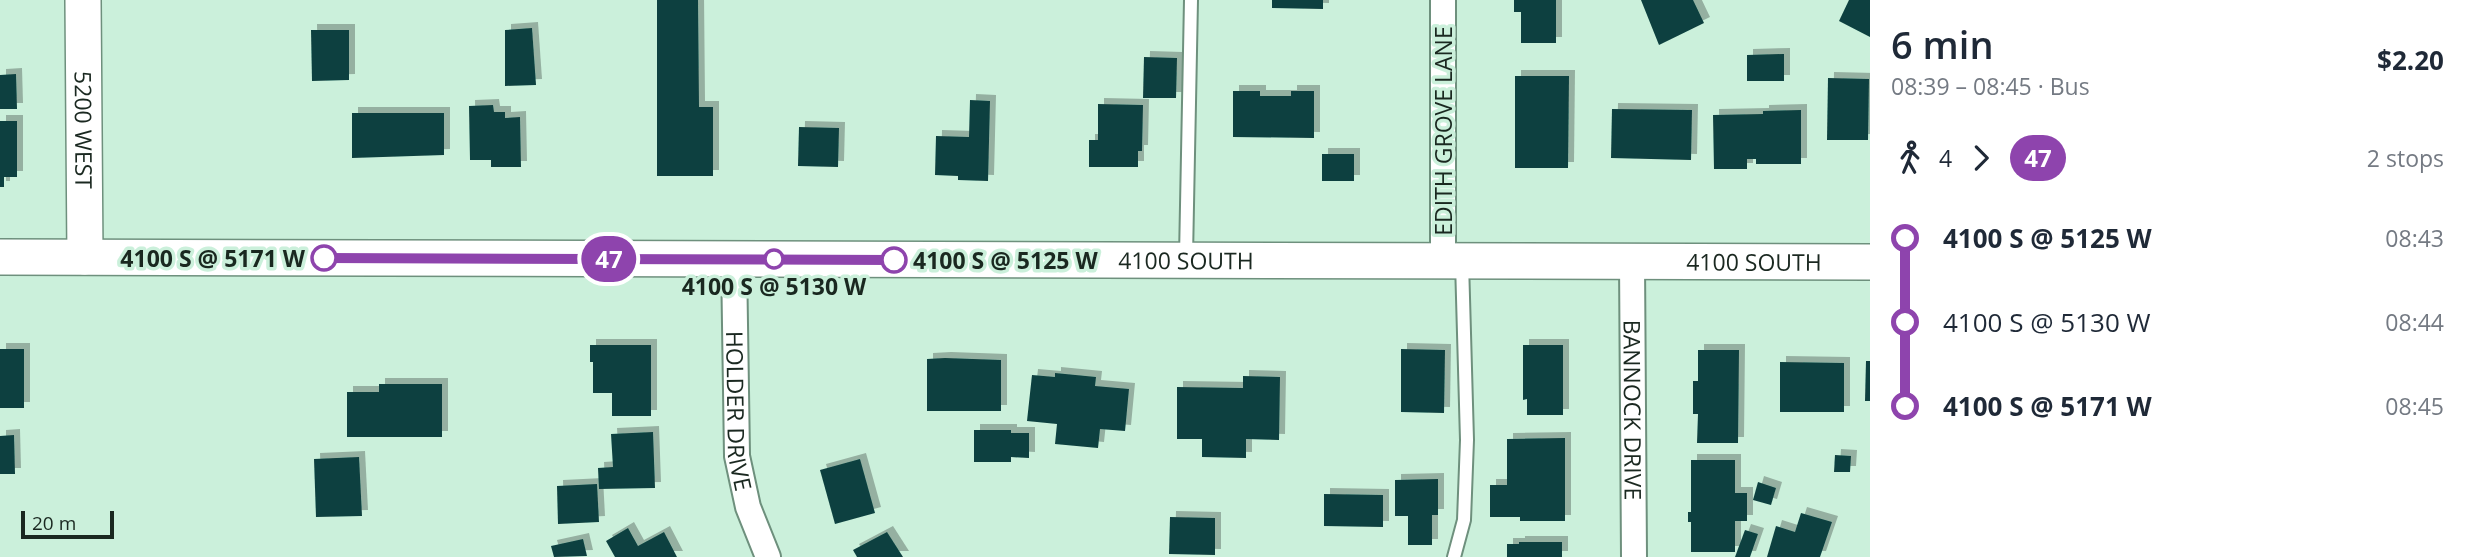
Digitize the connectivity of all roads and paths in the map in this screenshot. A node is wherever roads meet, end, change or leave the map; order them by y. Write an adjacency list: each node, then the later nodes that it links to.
1 (83, 0): 5 (main road, 5200 WEST)
2 (1191, 0): 7 (lane)
3 (1443, 0): 8 (street, EDITH GROVE LANE)
4 (0, 257): 5 (main road, 4100 SOUTH)
5 (85, 257): 6 (main road, 4100 SOUTH)
6 (734, 259): 7 (main road, 4100 SOUTH); 11 (street, HOLDER DRIVE)
7 (1186, 260): 8 (main road, 4100 SOUTH)
8 (1453, 261): 9 (main road, 4100 SOUTH); 12 (lane)
9 (1632, 261): 10 (main road, 4100 SOUTH); 13 (street, BANNOCK DRIVE)
10 (1870, 262)
11 (768, 557)
12 (1454, 557)
13 (1634, 557)

